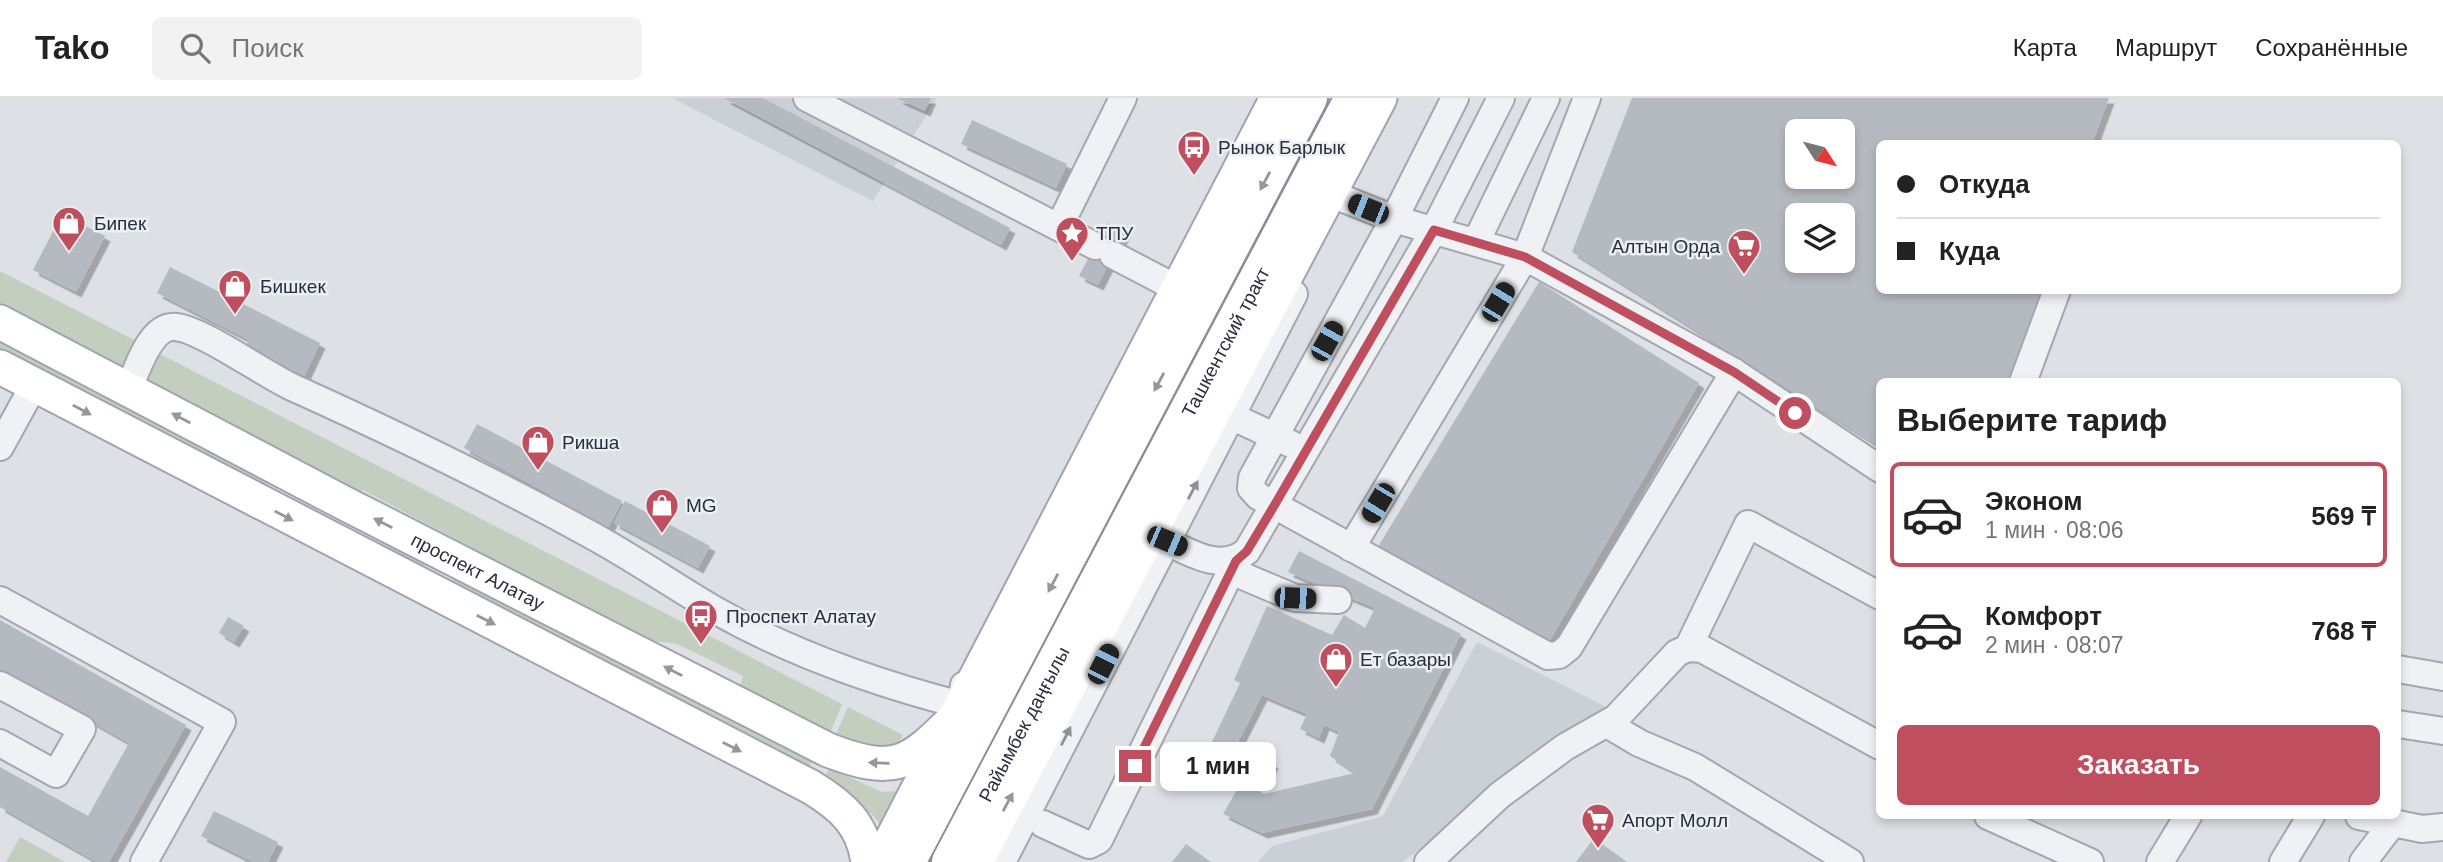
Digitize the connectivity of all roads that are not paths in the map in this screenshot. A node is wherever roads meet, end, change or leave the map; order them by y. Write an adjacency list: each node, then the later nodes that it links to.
1 (807, 98): 15 (street)
2 (1123, 98): 15 (street)
3 (1263, 98): 19 (street)
4 (1277, 98): 19 (main road)
5 (1308, 98): 62 (highway, one-way to 62)
6 (1354, 98): 37 (highway, Ташкентский тракт)
7 (1380, 98): 13 (main road)
8 (1396, 98): 13 (street)
9 (1455, 98): 14 (street)
10 (1501, 98): 16 (street)
11 (1546, 98): 17 (street)
12 (1587, 98): 18 (street)
13 (1336, 196): 14 (street); 27 (main road)
14 (1394, 219): 16 (street); 28 (street)
15 (1059, 227): 19 (street)
16 (1434, 230): 17 (street); 30 (street)
17 (1476, 242): 18 (street)
18 (1525, 257): 23 (street); 34 (street)
19 (1172, 286): 46 (main road)
20 (2056, 294): 24 (street)
21 (0, 322): 26 (main road, проспект Алатау)
22 (0, 368): 25 (main road, проспект Алатау)
23 (1734, 372): 31 (street); 34 (street)
24 (2024, 378)
25 (34, 385): 29 (street); 38 (main road, проспект Алатау, one-way to 38)
26 (128, 391): 35 (main road, проспект Алатау, one-way to 26); 46 (street)
27 (1224, 413): 28 (street); 33 (main road, one-way to 27)
28 (1274, 438): 30 (street); 32 (street)
29 (0, 447)
30 (1306, 449): 32 (street)
31 (1876, 466)
32 (1274, 506): 34 (street); 36 (street)
33 (1158, 537): 36 (street); 64 (main road, one-way to 33); 65 (street, one-way to 33)
34 (1351, 548)
35 (442, 553): 38 (main road); 46 (main road, проспект Алатау, one-way to 35)
36 (1234, 566): 41 (street); 56 (street)
37 (1097, 586): 63 (highway, Райымбек даңғылы)
38 (423, 588): 60 (main road, проспект Алатау, one-way to 60)
39 (1876, 594): 42 (street)
40 (0, 600): 59 (street)
41 (1338, 600)
42 (1688, 648): 47 (street); 51 (street)
43 (2401, 670): 44 (street)
44 (2443, 677)
45 (0, 685): 50 (street)
46 (958, 711): 61 (main road)
47 (1607, 724): 66 (street); 67 (street)
48 (2401, 724): 49 (street)
49 (2443, 731)
50 (0, 743)
51 (1876, 744)
52 (1995, 819): 68 (street)
53 (2186, 819): 69 (street)
54 (2309, 819): 70 (street)
55 (2371, 819): 57 (street)
56 (1043, 824)
57 (2392, 824): 58 (street); 71 (street)
58 (2443, 827)
59 (144, 862)
60 (868, 862)
61 (880, 862)
62 (906, 862)
63 (951, 862)
64 (976, 862)
65 (1002, 862)
66 (1428, 862)
67 (1850, 862)
68 (2090, 862)
69 (2160, 862)
70 (2283, 862)
71 (2363, 862)

